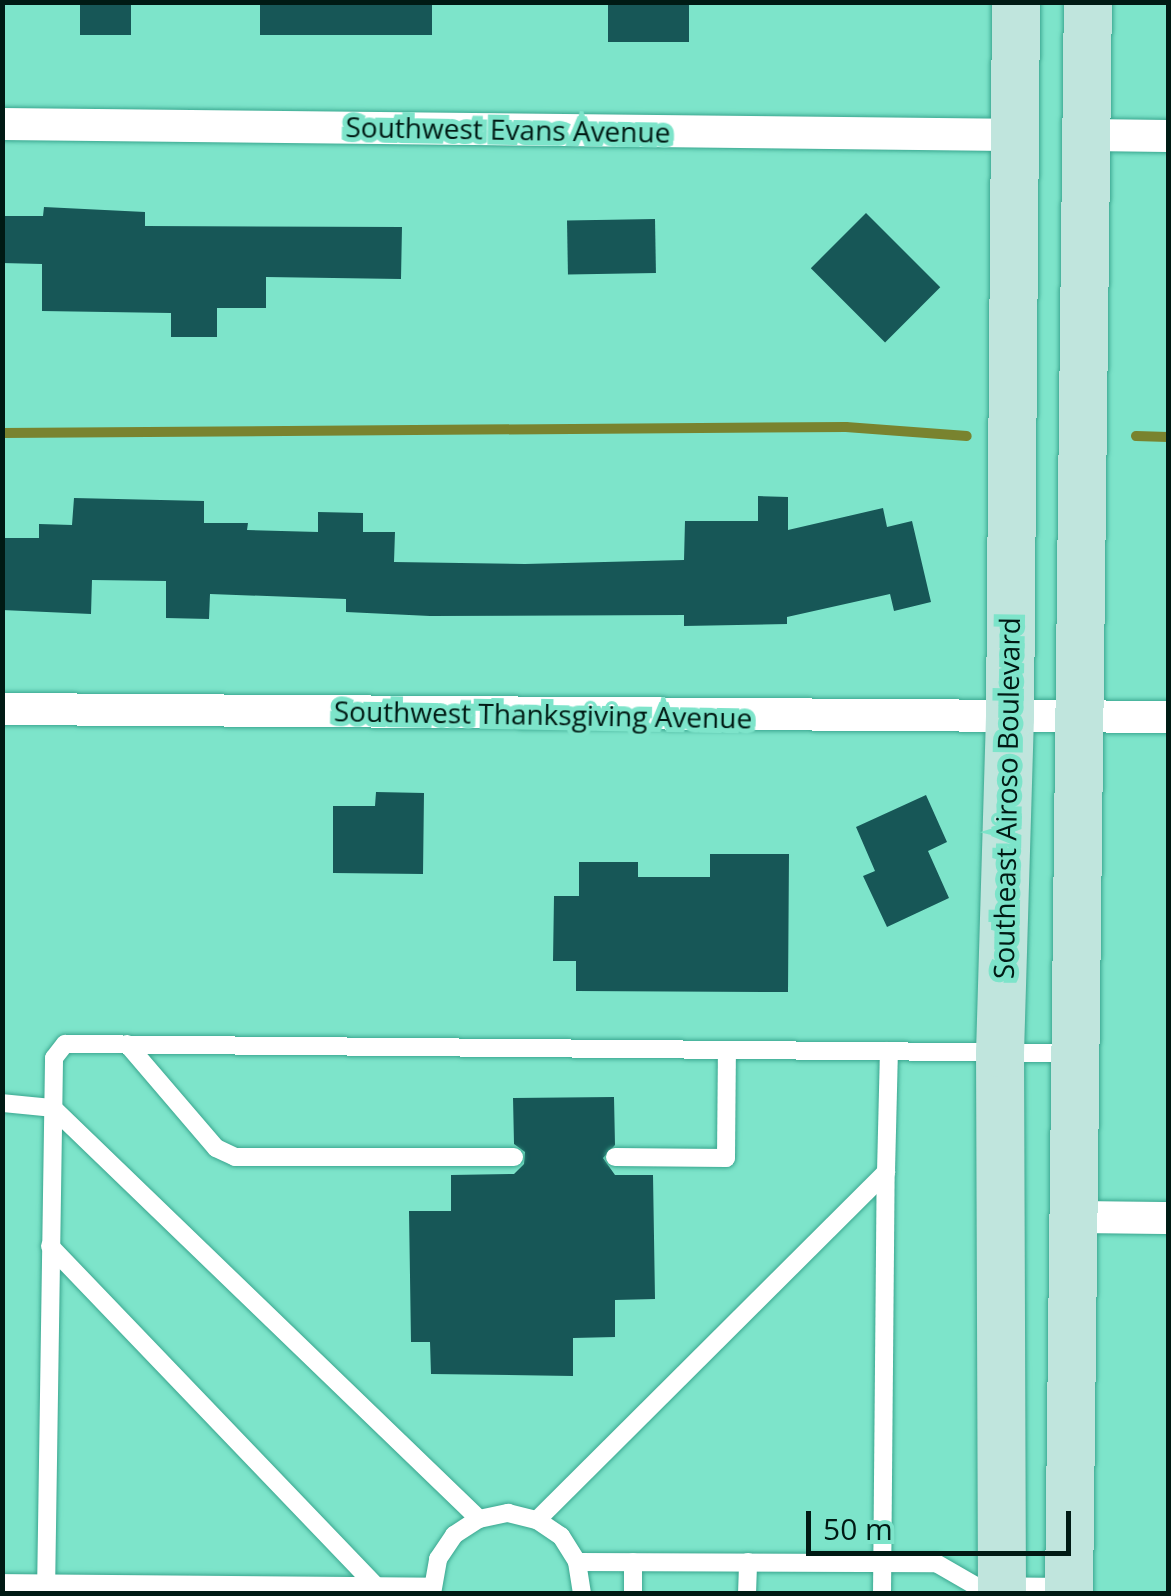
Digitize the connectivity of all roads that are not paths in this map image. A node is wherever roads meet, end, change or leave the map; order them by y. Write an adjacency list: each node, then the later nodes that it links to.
1 (1016, 2): 4 (main road, Southeast Airoso Boulevard)
2 (1088, 2): 5 (main road)
3 (2, 124): 4 (street, Southwest Evans Avenue)
4 (1014, 135): 10 (main road, Southeast Airoso Boulevard)
5 (1088, 135): 6 (street); 8 (main road)
6 (1168, 136)
7 (2, 709): 10 (street, Southwest Thanksgiving Avenue)
8 (1084, 716): 9 (street, Southwest Thanksgiving Avenue); 10 (street, Southwest Thanksgiving Avenue); 15 (main road)
9 (1168, 717)
10 (1010, 718): 14 (main road, Southeast Airoso Boulevard)
11 (127, 1044): 12 (lane); 17 (lane); 18 (lane)
12 (726, 1050): 13 (lane); 19 (lane)
13 (889, 1052): 14 (lane); 20 (lane)
14 (1000, 1053): 15 (lane); 34 (main road, Southeast Airoso Boulevard)
15 (1078, 1053): 21 (main road)
16 (2, 1103): 17 (lane)
17 (52, 1108): 23 (lane); 24 (lane)
18 (514, 1157)
19 (615, 1157)
20 (886, 1172): 25 (lane); 29 (lane)
21 (1074, 1217): 22 (street); 35 (main road)
22 (1168, 1218)
23 (50, 1246): 31 (lane); 32 (lane)
24 (479, 1519): 25 (lane); 33 (lane)
25 (537, 1520): 26 (lane)
26 (577, 1562): 27 (lane); 36 (lane)
27 (633, 1562): 28 (lane); 37 (lane)
28 (748, 1562): 29 (lane); 38 (lane)
29 (882, 1562): 34 (lane); 39 (lane)
30 (2, 1583): 32 (lane)
31 (377, 1587): 32 (lane); 33 (lane)
32 (46, 1588)
33 (431, 1590)
34 (987, 1590): 35 (lane)
35 (1069, 1590)
36 (582, 1594)
37 (633, 1594)
38 (747, 1594)
39 (882, 1594)

